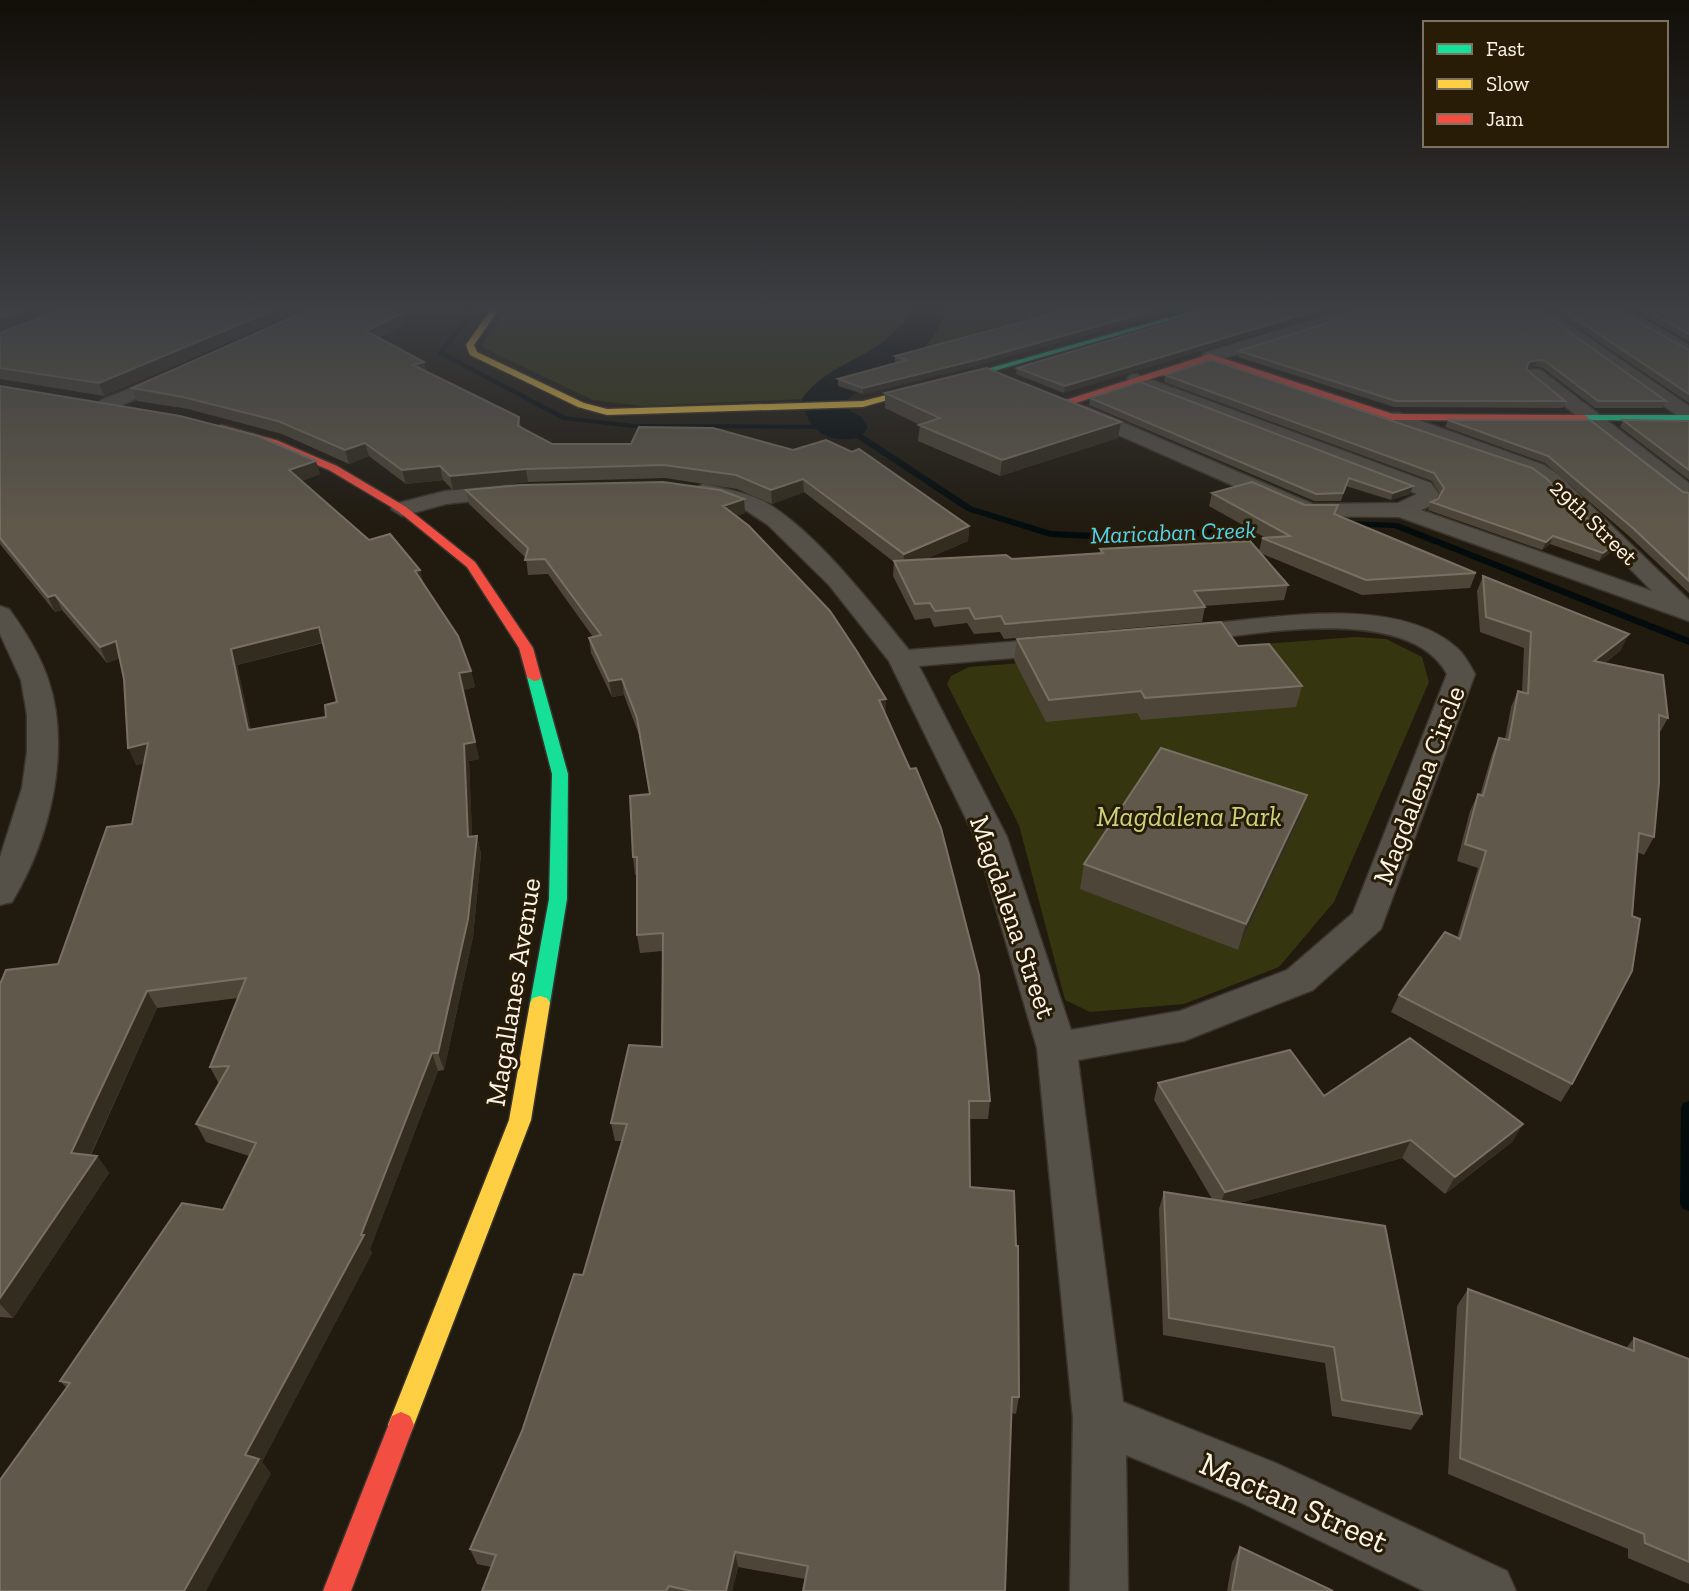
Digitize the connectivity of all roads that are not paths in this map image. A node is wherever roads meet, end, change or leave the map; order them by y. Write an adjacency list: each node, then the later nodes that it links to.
1 (152, 383): 10 (street)
2 (538, 383): 3 (street)
3 (948, 383)
4 (1012, 383): 11 (street, 29th Street)
5 (1124, 383): 11 (street)
6 (1147, 383): 21 (street)
7 (1288, 383): 14 (street, 29th Street)
8 (1547, 383): 15 (street)
9 (1642, 383): 13 (street)
10 (101, 403): 12 (street)
11 (1063, 404): 21 (street, 29th Street)
12 (134, 409)
13 (1689, 416): 15 (street)
14 (1392, 417): 15 (street); 22 (street, 29th Street)
15 (1592, 418): 19 (street)
16 (199, 422): 20 (street, Magallanes Avenue)
17 (675, 487): 26 (street, Magdalena Street)
18 (536, 490): 20 (street)
19 (1689, 493)
20 (402, 509): 30 (street, Magallanes Avenue)
21 (1401, 510): 22 (street, 29th Street)
22 (1688, 612)
23 (0, 614): 27 (street)
24 (1160, 637): 28 (street, Magdalena Circle)
25 (1092, 643): 26 (street)
26 (902, 659): 28 (street, Magdalena Street)
27 (0, 893)
28 (1058, 1048): 29 (street, Magdalena Street)
29 (1099, 1418): 31 (street, Magdalena Street); 32 (street, Mactan Street)
30 (337, 1591)
31 (1099, 1591)
32 (1487, 1591)

